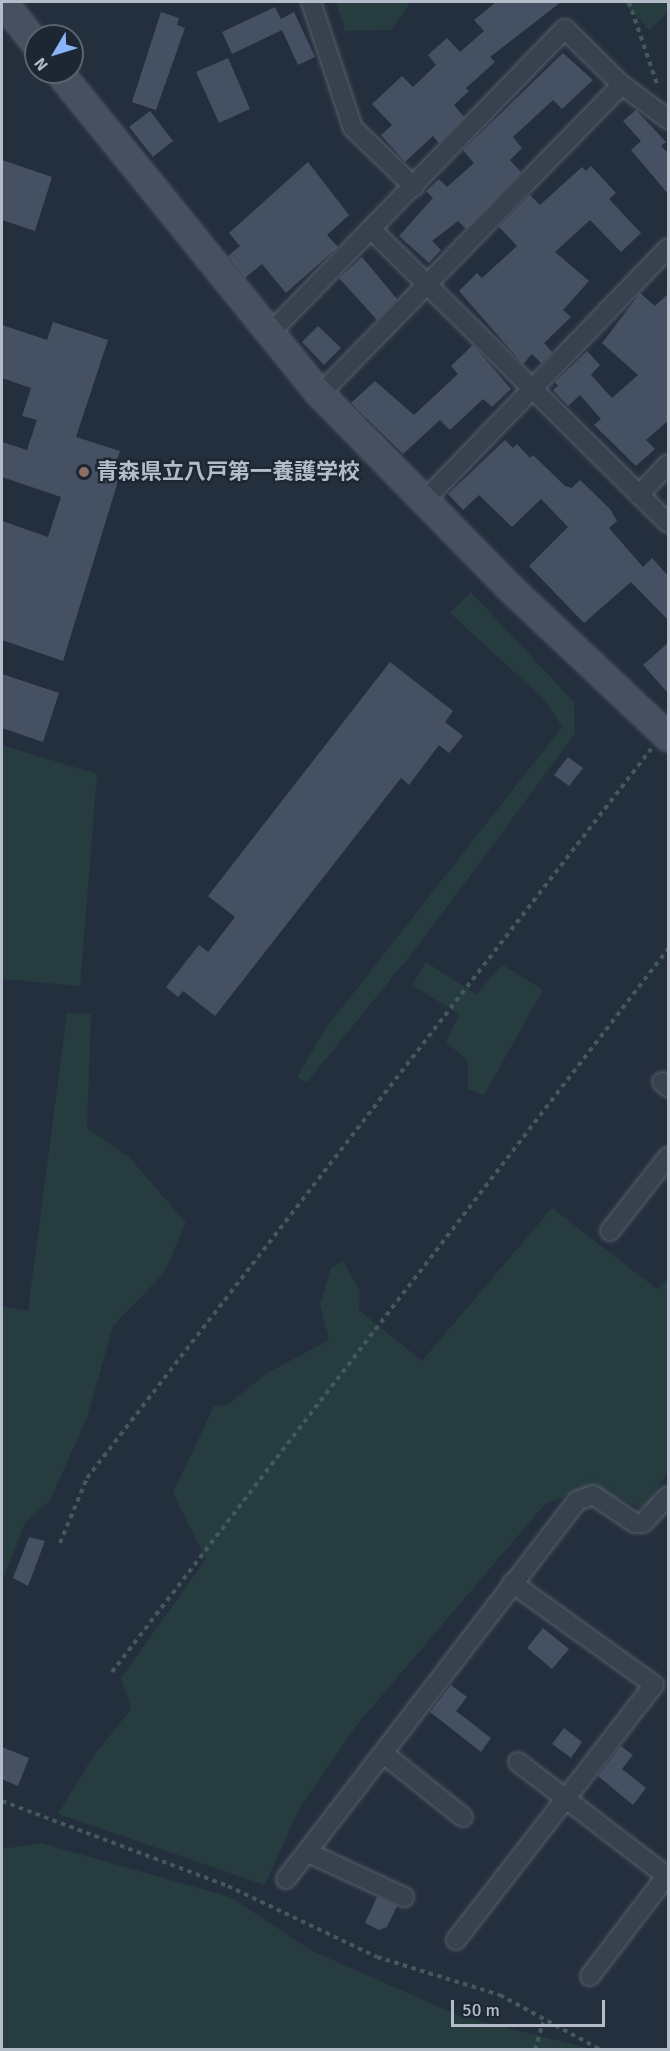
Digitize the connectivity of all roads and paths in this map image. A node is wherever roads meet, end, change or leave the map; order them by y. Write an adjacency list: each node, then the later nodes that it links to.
1 (3, 2): 4 (street)
2 (311, 2): 8 (street)
3 (629, 2): 7 (path)
4 (24, 29)
5 (69, 84): 12 (street)
6 (622, 85): 7 (street); 8 (street); 11 (street)
7 (668, 119)
8 (414, 187): 9 (street)
9 (372, 230): 11 (street); 12 (street)
10 (669, 248): 13 (street)
11 (429, 286): 13 (street); 14 (street)
12 (269, 334): 14 (street)
13 (532, 388): 16 (street); 17 (street)
14 (320, 394): 17 (street)
15 (669, 464): 16 (street)
16 (639, 495): 18 (street)
17 (423, 502): 19 (street)
18 (669, 523)
19 (666, 735): 24 (path)
20 (669, 948): 26 (path)
21 (669, 1157): 22 (street)
22 (610, 1231)
23 (669, 1497): 25 (street)
24 (60, 1543)
25 (512, 1583): 27 (street); 29 (street)
26 (112, 1672)
27 (384, 1754): 31 (street); 32 (street)
28 (518, 1762): 29 (street)
29 (567, 1800): 33 (street); 36 (street)
30 (2, 1801): 38 (path)
31 (463, 1817)
32 (309, 1853): 34 (street); 35 (street)
33 (668, 1876): 37 (street)
34 (286, 1879)
35 (404, 1897)
36 (456, 1940)
37 (590, 1977)
38 (543, 2022): 39 (path); 40 (path)
39 (535, 2049)
40 (601, 2049)

